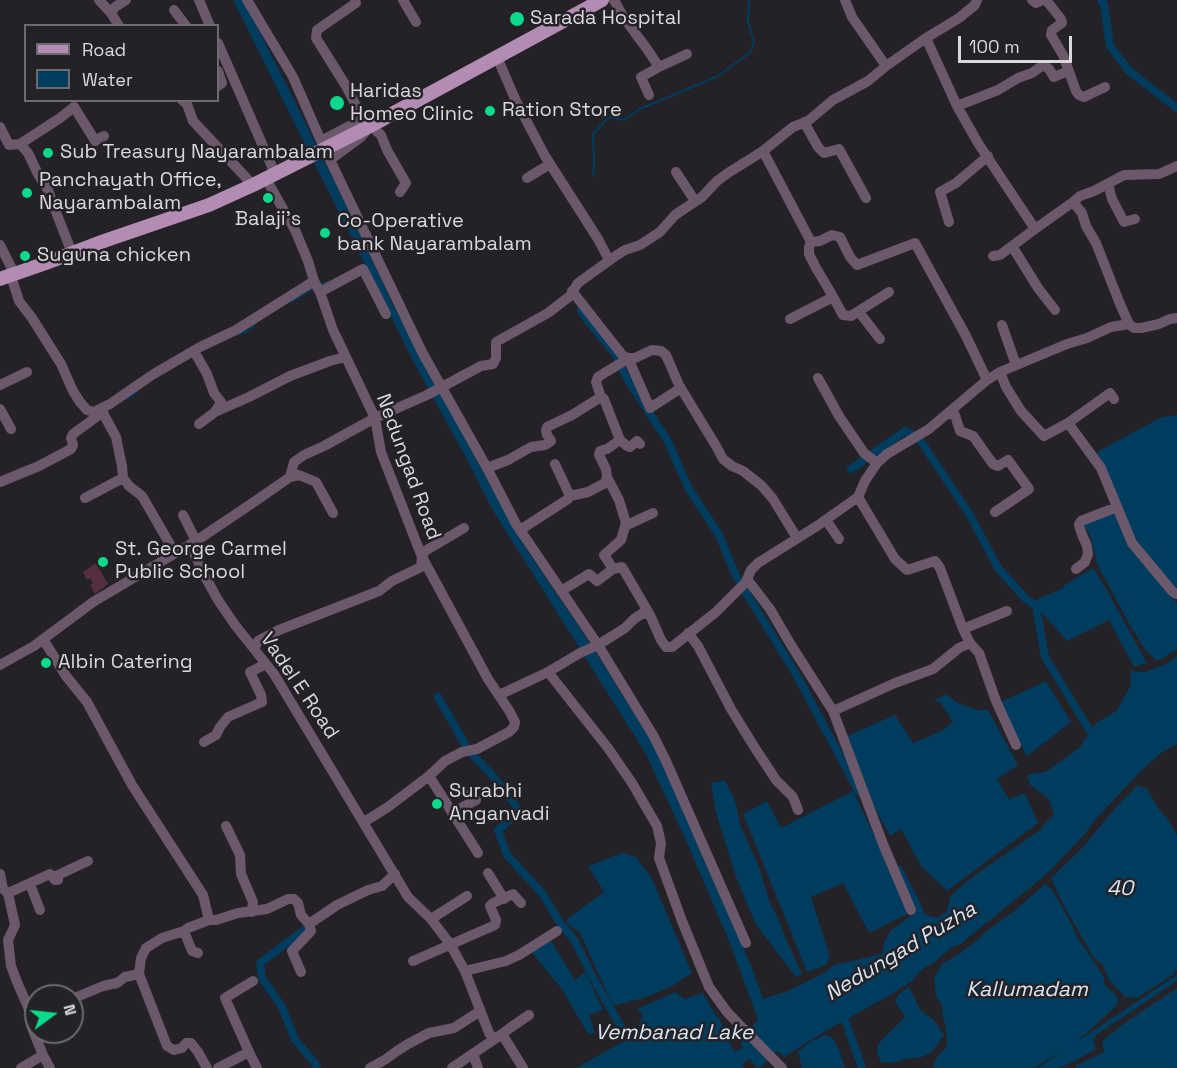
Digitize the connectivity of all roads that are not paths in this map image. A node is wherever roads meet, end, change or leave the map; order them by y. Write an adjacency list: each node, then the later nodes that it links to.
1 (99, 0): 14 (street)
2 (126, 0): 14 (street)
3 (199, 0): 18 (street)
4 (247, 0): 32 (street)
5 (403, 0): 15 (street)
6 (602, 0): 22 (main road)
7 (614, 0): 24 (street)
8 (845, 0): 23 (street)
9 (977, 0): 19 (street)
10 (1032, 0): 11 (street)
11 (1045, 0): 25 (street)
12 (357, 1): 32 (street)
13 (174, 10): 17 (street)
14 (111, 13): 16 (street)
15 (416, 22)
16 (119, 24)
17 (184, 24)
18 (209, 24)
19 (926, 38): 23 (street); 30 (street)
20 (219, 46): 41 (street, Nedungad Road)
21 (687, 54): 24 (street)
22 (497, 57): 32 (main road); 38 (street)
23 (886, 66): 31 (street)
24 (658, 67): 27 (street)
25 (1070, 74): 26 (street); 30 (street)
26 (1105, 87)
27 (649, 95)
28 (188, 102): 44 (street)
29 (76, 103): 34 (street); 35 (street)
30 (957, 106): 37 (street)
31 (804, 122): 36 (street); 46 (street)
32 (367, 123): 41 (main road); 45 (street); 80 (street)
33 (0, 127): 35 (street)
34 (104, 136)
35 (20, 144): 55 (street)
36 (762, 151): 47 (street); 52 (street)
37 (988, 156): 50 (street); 51 (street)
38 (550, 164): 42 (street); 57 (street)
39 (1177, 166): 43 (street)
40 (676, 172): 47 (street)
41 (269, 174): 44 (main road); 59 (street, Nedungad Road)
42 (526, 178)
43 (1108, 184): 48 (street); 49 (street)
44 (253, 185): 55 (main road)
45 (400, 192)
46 (866, 198)
47 (695, 201): 57 (street)
48 (1073, 202): 51 (street); 68 (street)
49 (1135, 219)
50 (949, 222)
51 (1035, 229): 54 (street)
52 (811, 242): 62 (street); 78 (street)
53 (0, 245): 58 (street)
54 (1012, 246): 56 (street); 63 (street)
55 (72, 253): 58 (main road)
56 (993, 256)
57 (609, 260): 60 (street)
58 (9, 277): 85 (street)
59 (316, 285): 65 (street); 71 (street); 72 (street, Nedungad Road)
60 (572, 291): 73 (street); 80 (street)
61 (889, 292): 64 (street)
62 (833, 297): 64 (street); 67 (street)
63 (1055, 310)
64 (859, 312): 70 (street)
65 (386, 314)
66 (1177, 318): 68 (street)
67 (790, 319)
68 (1129, 324): 74 (street)
69 (1002, 325): 74 (street)
70 (880, 339)
71 (196, 354): 85 (street); 86 (street)
72 (345, 357): 86 (street); 88 (street, Nedungad Road)
73 (623, 361): 81 (street); 81 (street); 82 (street)
74 (1016, 365): 76 (street)
75 (27, 372): 79 (street)
76 (1000, 372): 78 (street); 89 (street)
77 (818, 378): 94 (street)
78 (987, 380): 87 (street)
79 (0, 385)
80 (441, 387): 88 (street); 96 (street)
81 (681, 388): 113 (street)
82 (601, 397): 92 (street); 96 (street)
83 (1114, 399): 89 (street)
84 (0, 409): 91 (street)
85 (103, 411): 99 (street); 100 (street)
86 (215, 412): 90 (street)
87 (948, 414): 94 (street); 105 (street)
88 (375, 418): 97 (street); 117 (street, Nedungad Road)
89 (1068, 423): 104 (street)
90 (199, 424)
91 (11, 429)
92 (620, 440): 93 (street); 98 (street)
93 (640, 444)
94 (877, 463): 102 (street)
95 (555, 464): 101 (street)
96 (487, 468): 112 (street)
97 (290, 477): 106 (street); 115 (street)
98 (607, 477): 101 (street); 110 (street)
99 (123, 478): 103 (street); 116 (street)
100 (0, 482)
101 (570, 496): 112 (street)
102 (858, 497): 109 (street); 125 (street)
103 (85, 498)
104 (1117, 507): 118 (street); 122 (street)
105 (994, 512)
106 (333, 513)
107 (653, 513): 110 (street)
108 (183, 514): 115 (street, Vadel E Road)
109 (826, 520): 113 (street); 114 (street)
110 (625, 526): 119 (street)
111 (464, 528): 117 (street)
112 (520, 530): 121 (street)
113 (797, 538): 120 (street)
114 (839, 539)
115 (193, 543): 116 (street); 130 (street, Vadel E Road)
116 (175, 553): 127 (street)
117 (422, 557): 130 (street); 134 (street, Nedungad Road)
118 (1076, 569)
119 (613, 570): 121 (street); 124 (street)
120 (744, 583): 126 (street); 135 (street)
121 (561, 591): 129 (street)
122 (1176, 594)
123 (1007, 611): 125 (street)
124 (650, 615): 126 (street); 129 (street)
125 (963, 629): 128 (street)
126 (688, 633): 140 (street)
127 (43, 639): 132 (street); 158 (street)
128 (970, 643): 135 (street); 137 (street)
129 (598, 645): 133 (street); 162 (street)
130 (254, 649): 131 (street, Vadel E Road)
131 (266, 664): 136 (street); 142 (street, Vadel E Road)
132 (0, 665)
133 (548, 672): 134 (street); 179 (street)
134 (500, 695): 138 (street, Nedungad Road)
135 (833, 711): 155 (street)
136 (204, 742)
137 (1016, 745)
138 (429, 776): 141 (street); 142 (street, Nedungad Road)
139 (469, 795): 141 (street)
140 (798, 810)
141 (452, 813): 144 (street)
142 (364, 822): 148 (street, Vadel E Road)
143 (226, 826): 156 (street)
144 (478, 853)
145 (88, 861): 149 (street)
146 (488, 873): 152 (street)
147 (0, 874): 150 (street)
148 (395, 874): 157 (street, Vadel E Road); 159 (street)
149 (30, 884): 150 (street); 154 (street)
150 (8, 893): 171 (street)
151 (467, 896): 157 (street)
152 (504, 899): 153 (street); 163 (street)
153 (521, 903)
154 (40, 910)
155 (911, 910)
156 (252, 912): 158 (street); 159 (street)
157 (431, 919): 163 (street, Vadel E Road)
158 (209, 920): 160 (street)
159 (309, 924): 167 (street)
160 (184, 931): 164 (street); 168 (street)
161 (557, 931): 166 (street)
162 (746, 943)
163 (450, 944): 165 (street); 166 (street, Vadel E Road)
164 (198, 953)
165 (412, 962)
166 (465, 971): 172 (street, Vadel E Road)
167 (301, 972)
168 (139, 974): 170 (street); 182 (street)
169 (253, 981): 176 (street)
170 (84, 994)
171 (24, 995)
172 (480, 1011): 174 (street, Vadel E Road); 185 (street)
173 (529, 1015): 174 (street)
174 (498, 1037): 177 (street); 188 (street, Vadel E Road)
175 (39, 1044): 178 (street)
176 (249, 1052): 183 (street); 184 (street)
177 (473, 1054): 186 (street); 187 (street)
178 (43, 1055): 180 (street); 181 (street)
179 (779, 1064)
180 (21, 1068)
181 (50, 1068)
182 (207, 1068)
183 (218, 1068)
184 (257, 1068)
185 (372, 1068)
186 (452, 1068)
187 (478, 1068)
188 (522, 1068)

